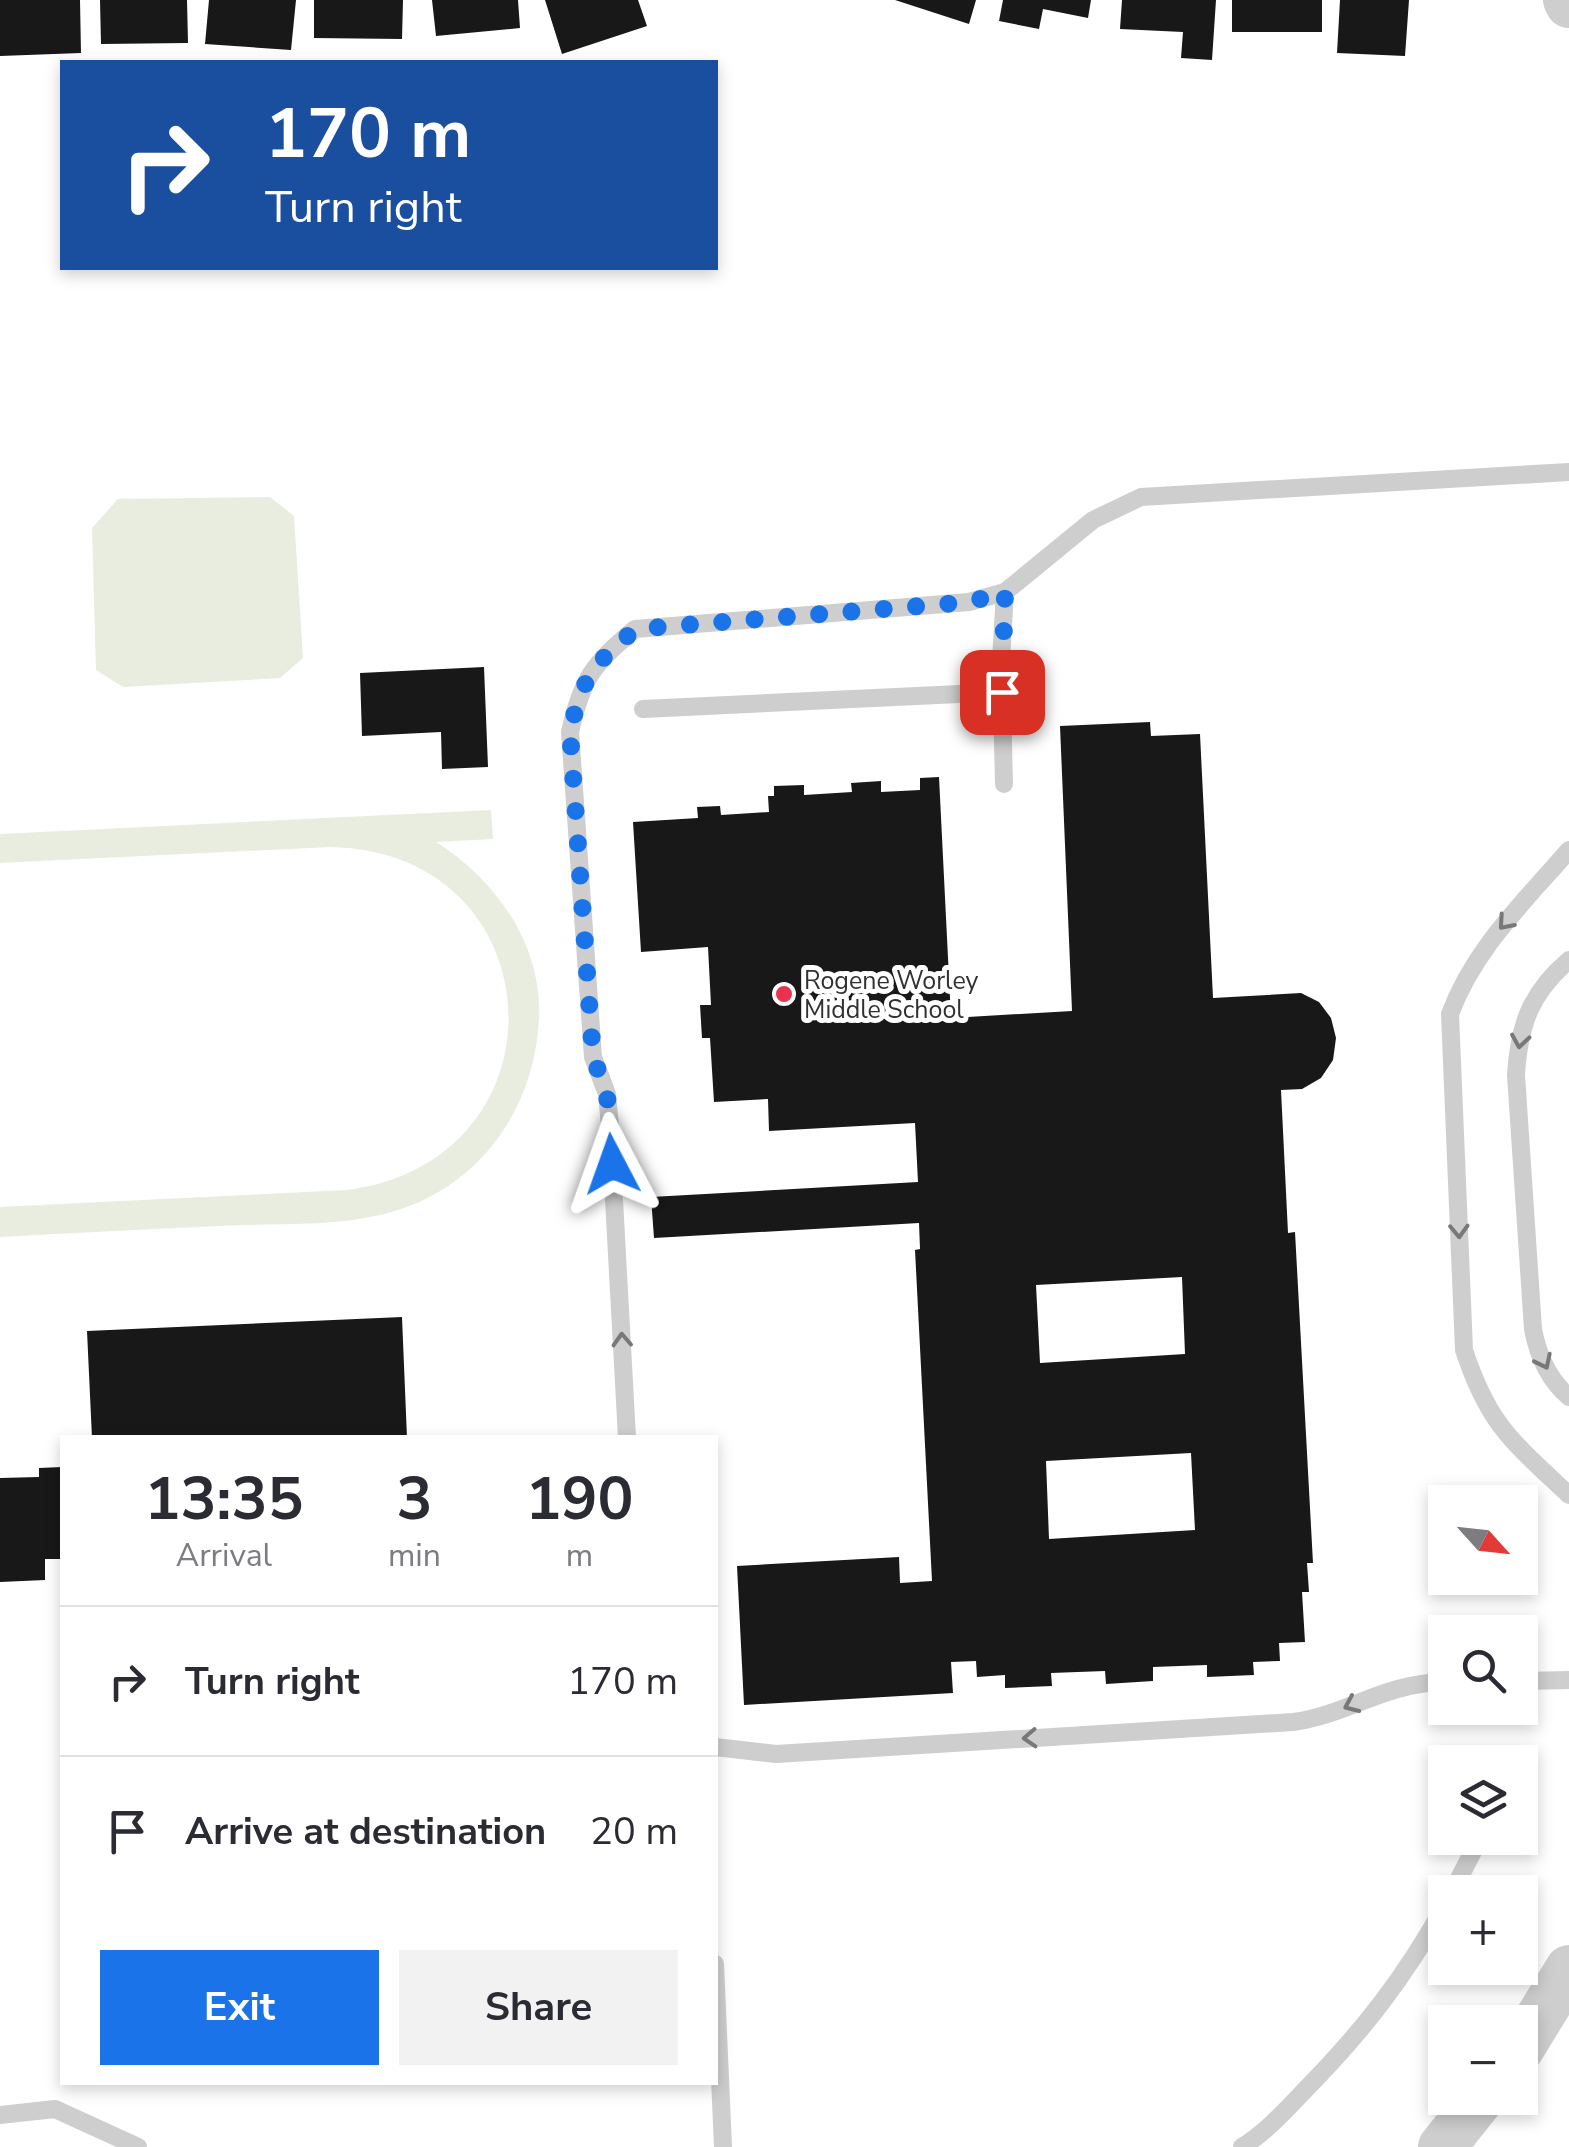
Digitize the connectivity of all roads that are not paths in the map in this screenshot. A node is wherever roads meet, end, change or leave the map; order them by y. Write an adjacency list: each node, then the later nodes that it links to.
1 (1569, 472): 2 (lane)
2 (1005, 592): 3 (lane); 9 (lane, one-way to 2)
3 (1002, 692): 4 (lane); 5 (lane)
4 (643, 710)
5 (1004, 784)
6 (1569, 850): 10 (lane, one-way to 10)
7 (1569, 960): 8 (lane, one-way to 8)
8 (1569, 1397)
9 (627, 1435)
10 (1569, 1495)
11 (1569, 1680): 12 (lane)
12 (1538, 1681)
13 (1428, 1684): 14 (lane, one-way to 14)
14 (718, 1747)
15 (1428, 1932): 21 (lane)
16 (1569, 1969): 17 (street)
17 (1538, 2020)
18 (718, 2033): 23 (lane)
19 (0, 2115): 22 (lane)
20 (1467, 2115): 25 (street)
21 (1265, 2142): 24 (lane)
22 (138, 2147)
23 (723, 2147)
24 (1242, 2147)
25 (1442, 2147)

